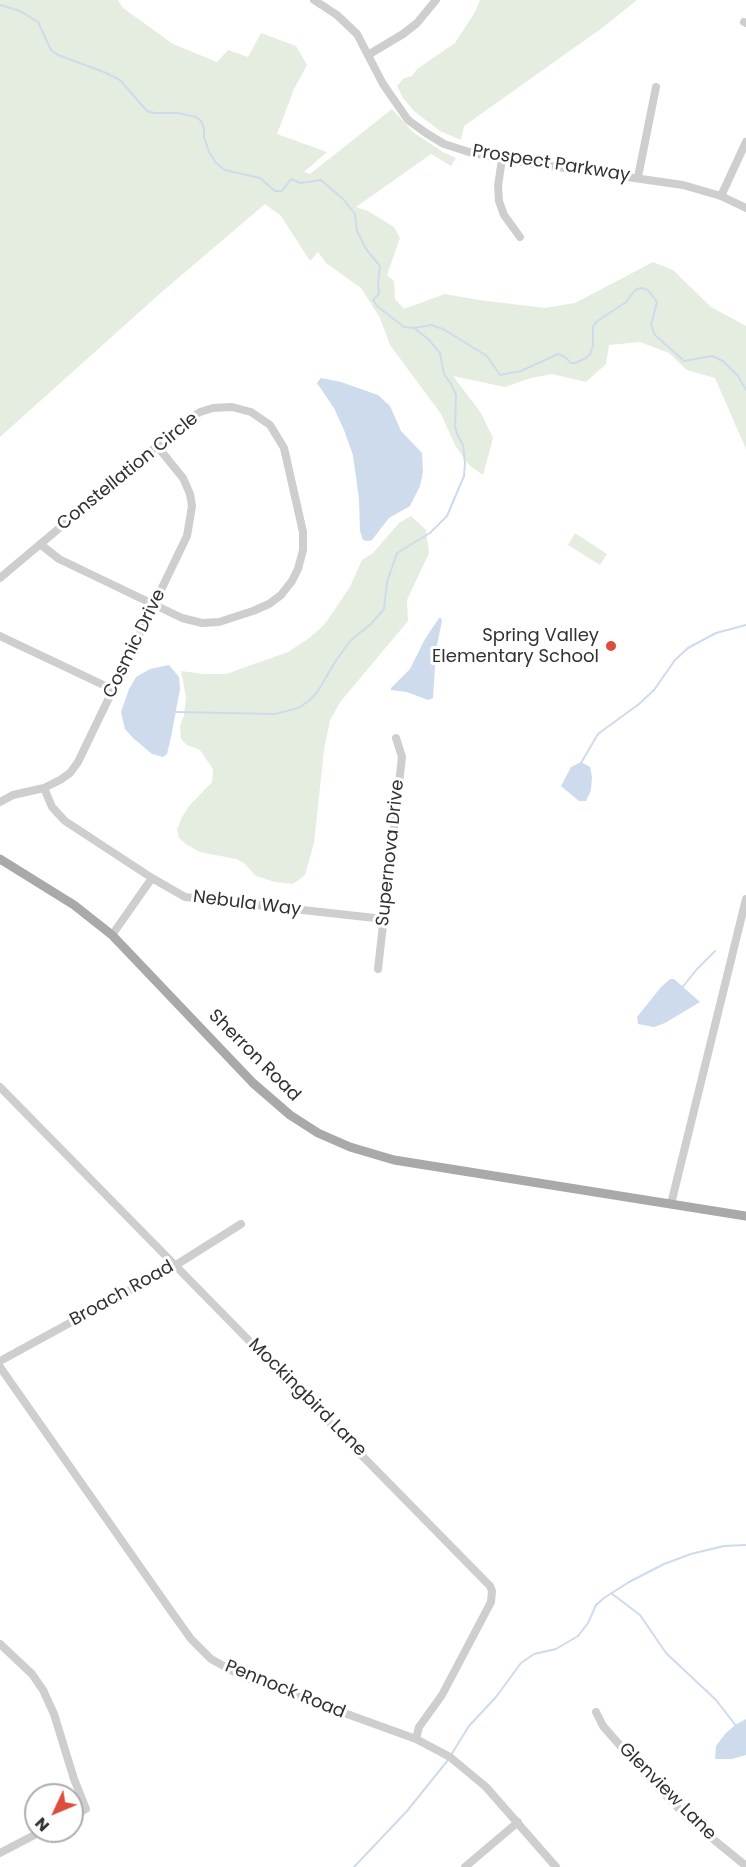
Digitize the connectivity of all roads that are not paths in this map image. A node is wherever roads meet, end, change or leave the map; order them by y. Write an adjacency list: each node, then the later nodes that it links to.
1 (314, 0): 3 (street, Prospect Parkway)
2 (436, 0): 3 (street)
3 (368, 55): 6 (street, Prospect Parkway)
4 (656, 87): 7 (street)
5 (746, 142): 8 (street)
6 (502, 159): 7 (street, Prospect Parkway); 10 (street)
7 (638, 177): 8 (street, Prospect Parkway)
8 (721, 196): 9 (street, Prospect Parkway)
9 (746, 208)
10 (520, 237)
11 (157, 446): 12 (street, Constellation Circle); 14 (street, Cosmic Drive); 14 (street, Constellation Circle)
12 (40, 544): 13 (street, Constellation Circle); 14 (street, Constellation Circle)
13 (0, 578)
14 (154, 605): 16 (street, Cosmic Drive)
15 (0, 636): 16 (street)
16 (114, 690): 18 (street, Cosmic Drive)
17 (396, 738): 23 (street, Supernova Drive)
18 (44, 788): 19 (street, Cosmic Drive); 21 (street, Nebula Way)
19 (0, 802)
20 (0, 859): 24 (main road, Sherron Road)
21 (152, 878): 23 (street, Nebula Way); 24 (street)
22 (746, 899): 27 (street)
23 (384, 919): 25 (street, Supernova Drive)
24 (112, 936): 27 (main road, Sherron Road)
25 (378, 969)
26 (0, 1087): 30 (street, Mockingbird Lane)
27 (671, 1203): 28 (main road, Sherron Road)
28 (746, 1216)
29 (242, 1224): 30 (street, Broach Road)
30 (176, 1265): 31 (street, Broach Road); 35 (street, Mockingbird Lane)
31 (0, 1361)
32 (0, 1367): 35 (street, Pennock Road)
33 (0, 1644): 36 (street)
34 (596, 1712): 40 (street, Glenview Lane)
35 (416, 1739): 37 (street, Pennock Road)
36 (76, 1783)
37 (518, 1822): 41 (street); 42 (street, Pennock Road)
38 (24, 1840): 39 (street)
39 (0, 1852)
40 (746, 1866)
41 (465, 1867)
42 (556, 1867)

